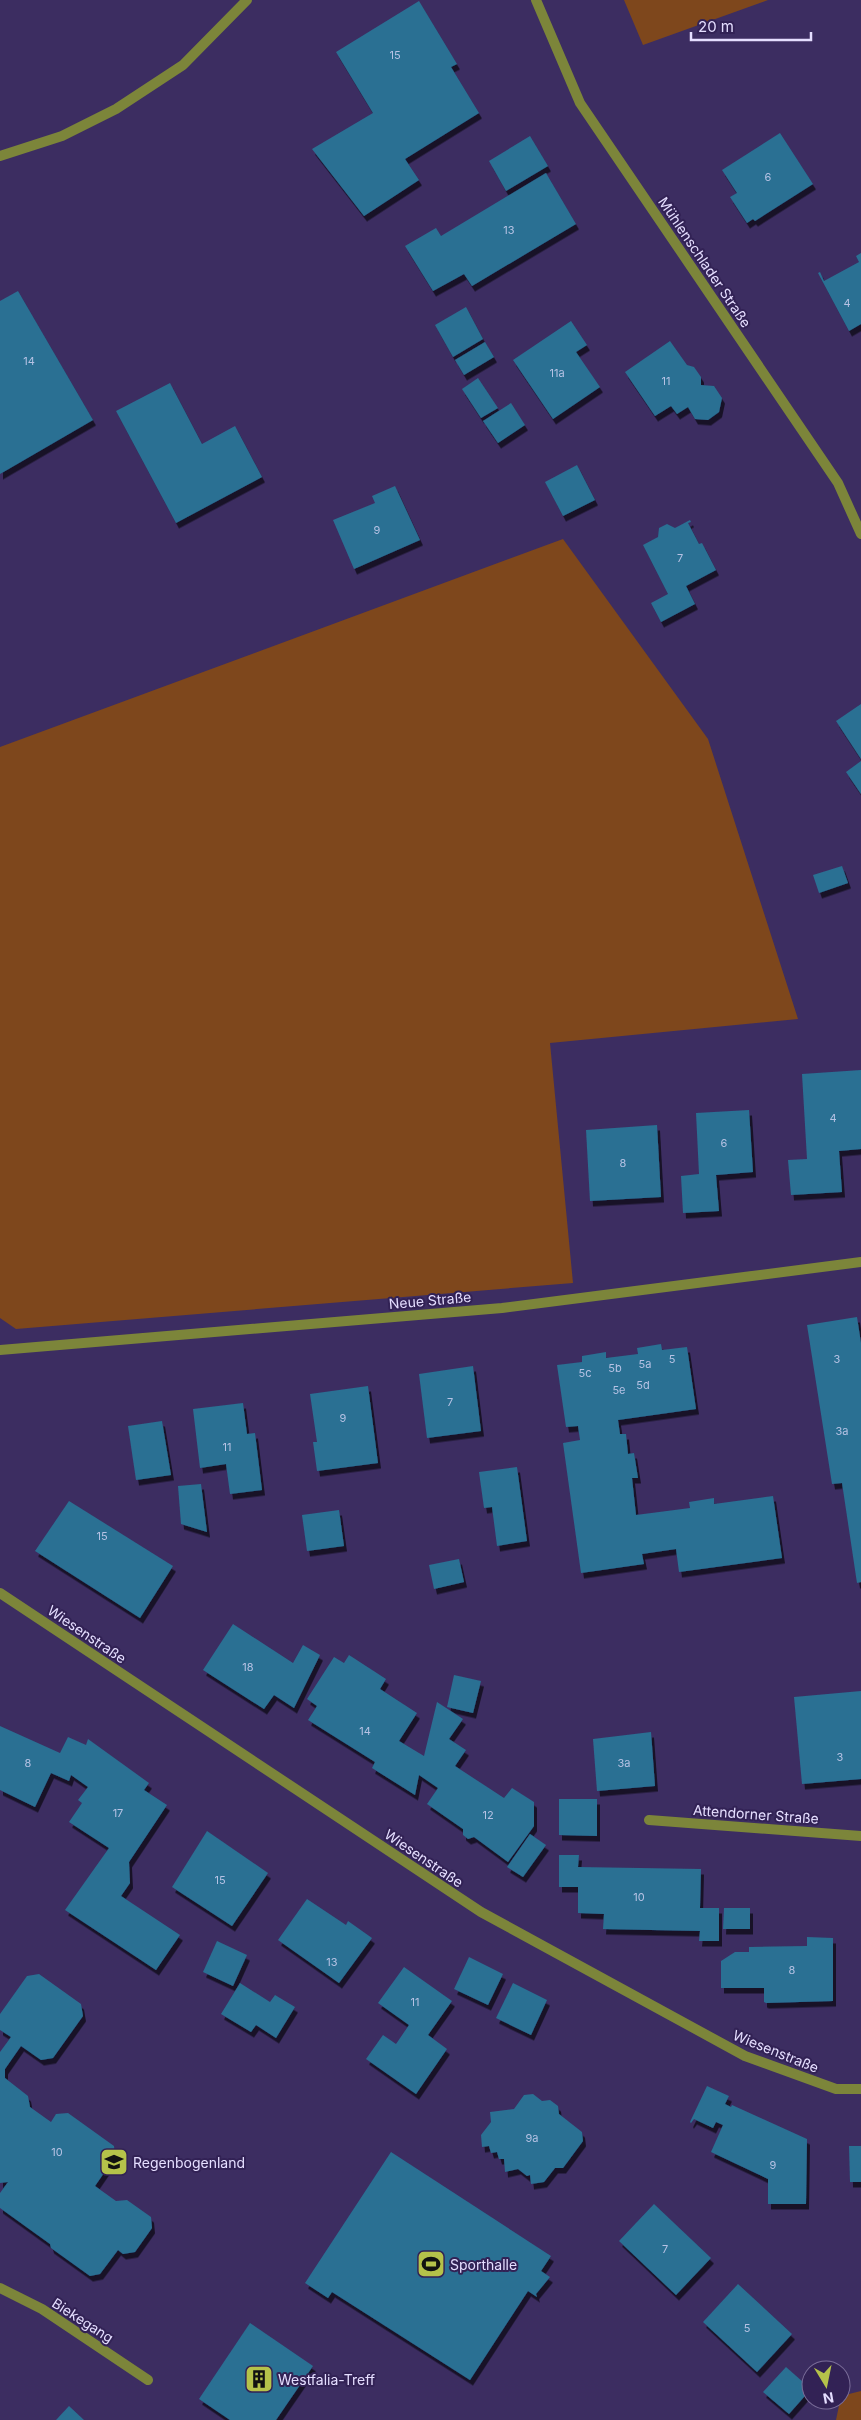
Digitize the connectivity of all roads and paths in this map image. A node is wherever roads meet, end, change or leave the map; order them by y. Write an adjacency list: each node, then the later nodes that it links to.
1 (247, 0): 3 (street)
2 (536, 0): 4 (street, Mühlenschlader Straße)
3 (0, 156)
4 (861, 534)
5 (861, 1262): 6 (street, Neue Straße)
6 (0, 1350)
7 (0, 1593): 10 (street, Wiesenstraße)
8 (650, 1820): 9 (street, Attendorner Straße)
9 (861, 1836)
10 (861, 2090)
11 (0, 2288): 12 (street, Biekegang)
12 (148, 2380)

